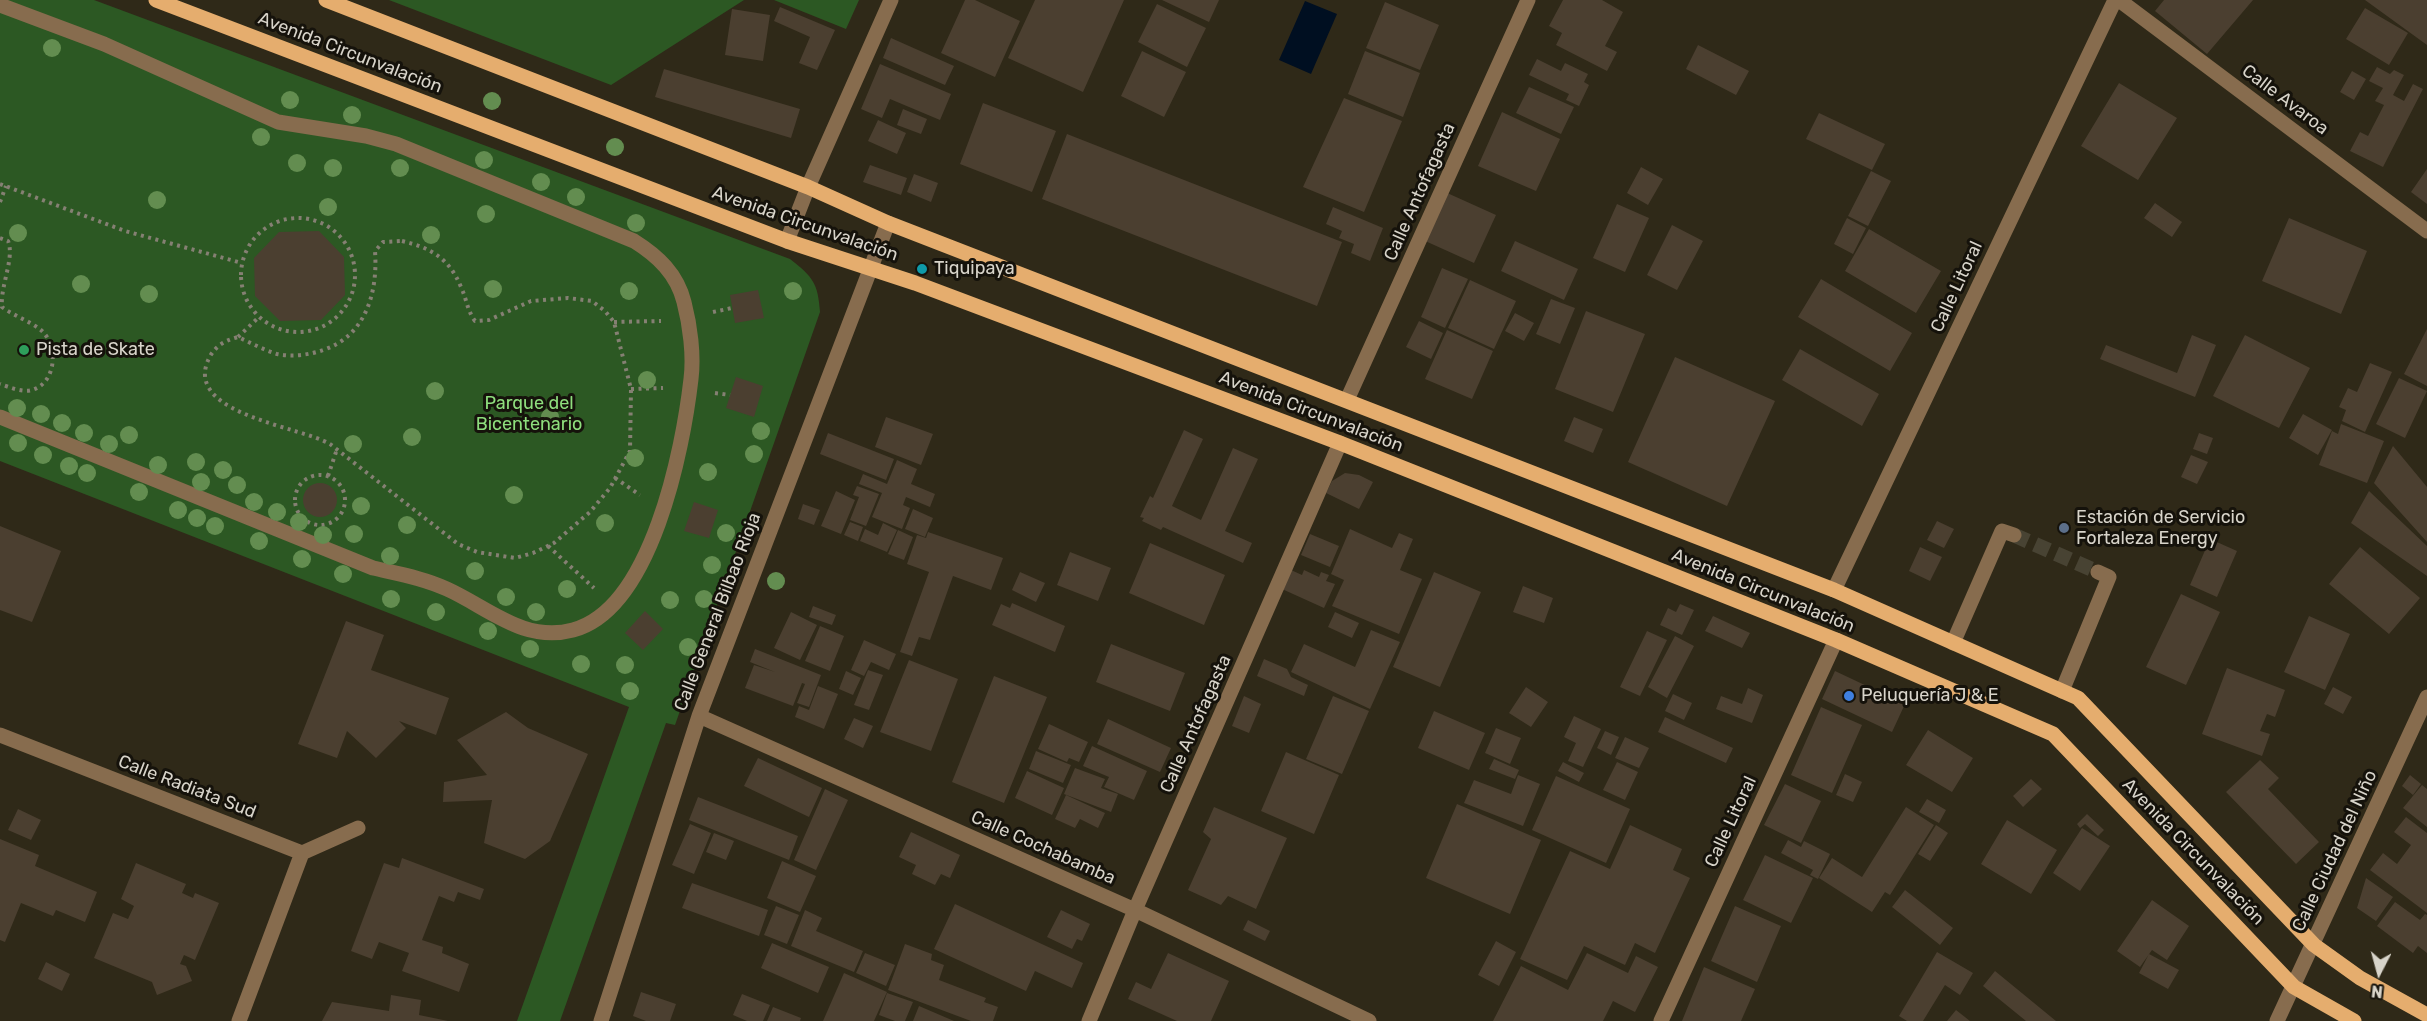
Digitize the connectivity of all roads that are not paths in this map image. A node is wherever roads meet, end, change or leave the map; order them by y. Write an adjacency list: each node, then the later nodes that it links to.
1 (156, 0): 10 (main road, Avenida Circunvalación)
2 (326, 0): 7 (main road, Avenida Circunvalación)
3 (891, 0): 7 (street)
4 (1528, 0): 12 (street, Calle Antofagasta)
5 (2117, 0): 9 (street, Calle Avaroa); 17 (street, Calle Litoral)
6 (0, 5): 13 (street)
7 (808, 187): 8 (main road, Avenida Circunvalación); 10 (street)
8 (888, 223): 11 (street, Calle General Bilbao Rioja); 12 (main road, Avenida Circunvalación)
9 (2427, 231)
10 (787, 241): 11 (main road, Avenida Circunvalación)
11 (871, 267): 14 (main road, Avenida Circunvalación); 22 (street, Calle General Bilbao Rioja)
12 (1347, 400): 17 (main road, Avenida Circunvalación)
13 (0, 417)
14 (1340, 443): 18 (main road, Avenida Circunvalación); 26 (street, Calle Antofagasta)
15 (2014, 535): 19 (street)
16 (2098, 572): 20 (street)
17 (1834, 590): 19 (main road, Avenida Circunvalación)
18 (1836, 640): 28 (main road, Avenida Circunvalación); 34 (street, Calle Litoral)
19 (1953, 643): 20 (main road, Avenida Circunvalación)
20 (2062, 691): 27 (main road, Avenida Circunvalación)
21 (2427, 697): 27 (street, Calle Ciudad del Niño)
22 (699, 716): 26 (street, Calle Cochabamba); 31 (street, Calle General Bilbao Rioja)
23 (0, 735): 25 (street, Calle Radiata Sud)
24 (358, 828): 25 (street)
25 (302, 853): 30 (street)
26 (1135, 910): 32 (street, Calle Antofagasta); 33 (street, Calle Cochabamba)
27 (2314, 945): 28 (street, Calle Ciudad del Niño); 29 (main road, Avenida Circunvalación)
28 (2294, 987): 35 (street, Calle Ciudad del Niño); 36 (main road, Avenida Circunvalación)
29 (2427, 1016)
30 (239, 1021)
31 (601, 1021)
32 (1089, 1021)
33 (1369, 1021)
34 (1661, 1021)
35 (2277, 1021)
36 (2354, 1021)

